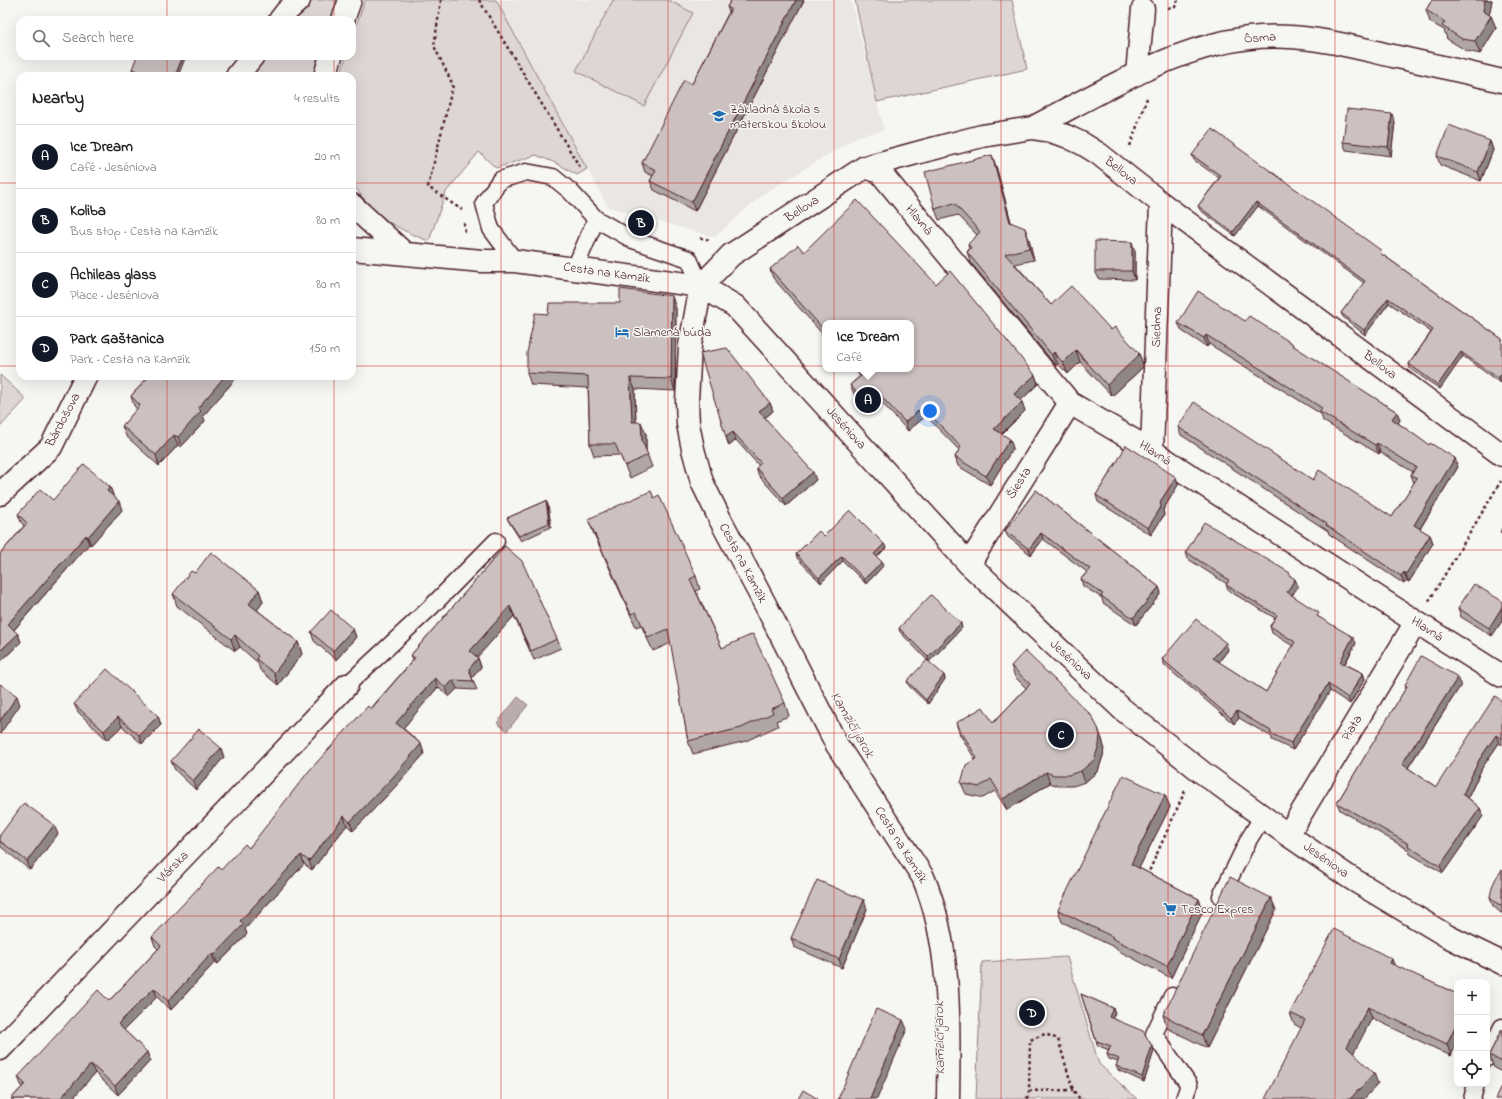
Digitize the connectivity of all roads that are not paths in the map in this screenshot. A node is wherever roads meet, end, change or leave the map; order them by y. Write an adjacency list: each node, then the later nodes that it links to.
1 (299, 0): 4 (street)
2 (350, 0): 5 (street)
3 (1144, 9): 10 (street)
4 (283, 16)
5 (344, 16)
6 (250, 60): 8 (street)
7 (330, 60): 9 (street)
8 (240, 72)
9 (326, 72)
10 (1137, 74): 11 (street, Ôsma); 12 (street, Ôsma)
11 (1502, 82)
12 (1032, 128): 13 (street, Bellova); 14 (street, Bellova)
13 (865, 167): 21 (street, Bellova); 23 (street, Hlavná)
14 (1161, 203): 24 (street, Siedma); 25 (street, Bellova)
15 (356, 208): 18 (street)
16 (596, 219): 19 (lane); 20 (lane); 21 (lane)
17 (356, 249): 18 (street, Cesta na Kamzík)
18 (405, 254): 19 (street, Cesta na Kamzík)
19 (514, 261): 20 (street, Cesta na Kamzík)
20 (575, 268): 21 (street, Cesta na Kamzík)
21 (701, 286): 28 (street, Jeséniova); 41 (street, Cesta na Kamzík)
22 (84, 380): 26 (street, Bárdošova)
23 (1070, 403): 24 (street, Hlavná); 28 (street, Šiesta)
24 (1152, 451): 29 (street, Hlavná)
25 (1502, 455)
26 (0, 494)
27 (496, 542): 31 (lane)
28 (969, 564): 32 (street, Jeséniova)
29 (1416, 622): 30 (street, Hlavná); 33 (street, Piata)
30 (1502, 676)
31 (347, 685): 38 (street, Vlárska)
32 (1263, 816): 33 (street, Jeséniova); 34 (lane)
33 (1288, 834): 35 (street, Jeséniova)
34 (1215, 909)
35 (1502, 963)
36 (1178, 985): 42 (lane)
37 (1502, 1027): 39 (lane)
38 (0, 1049)
39 (1490, 1052)
40 (1475, 1087): 43 (lane)
41 (948, 1099)
42 (1184, 1099)
43 (1472, 1099)

